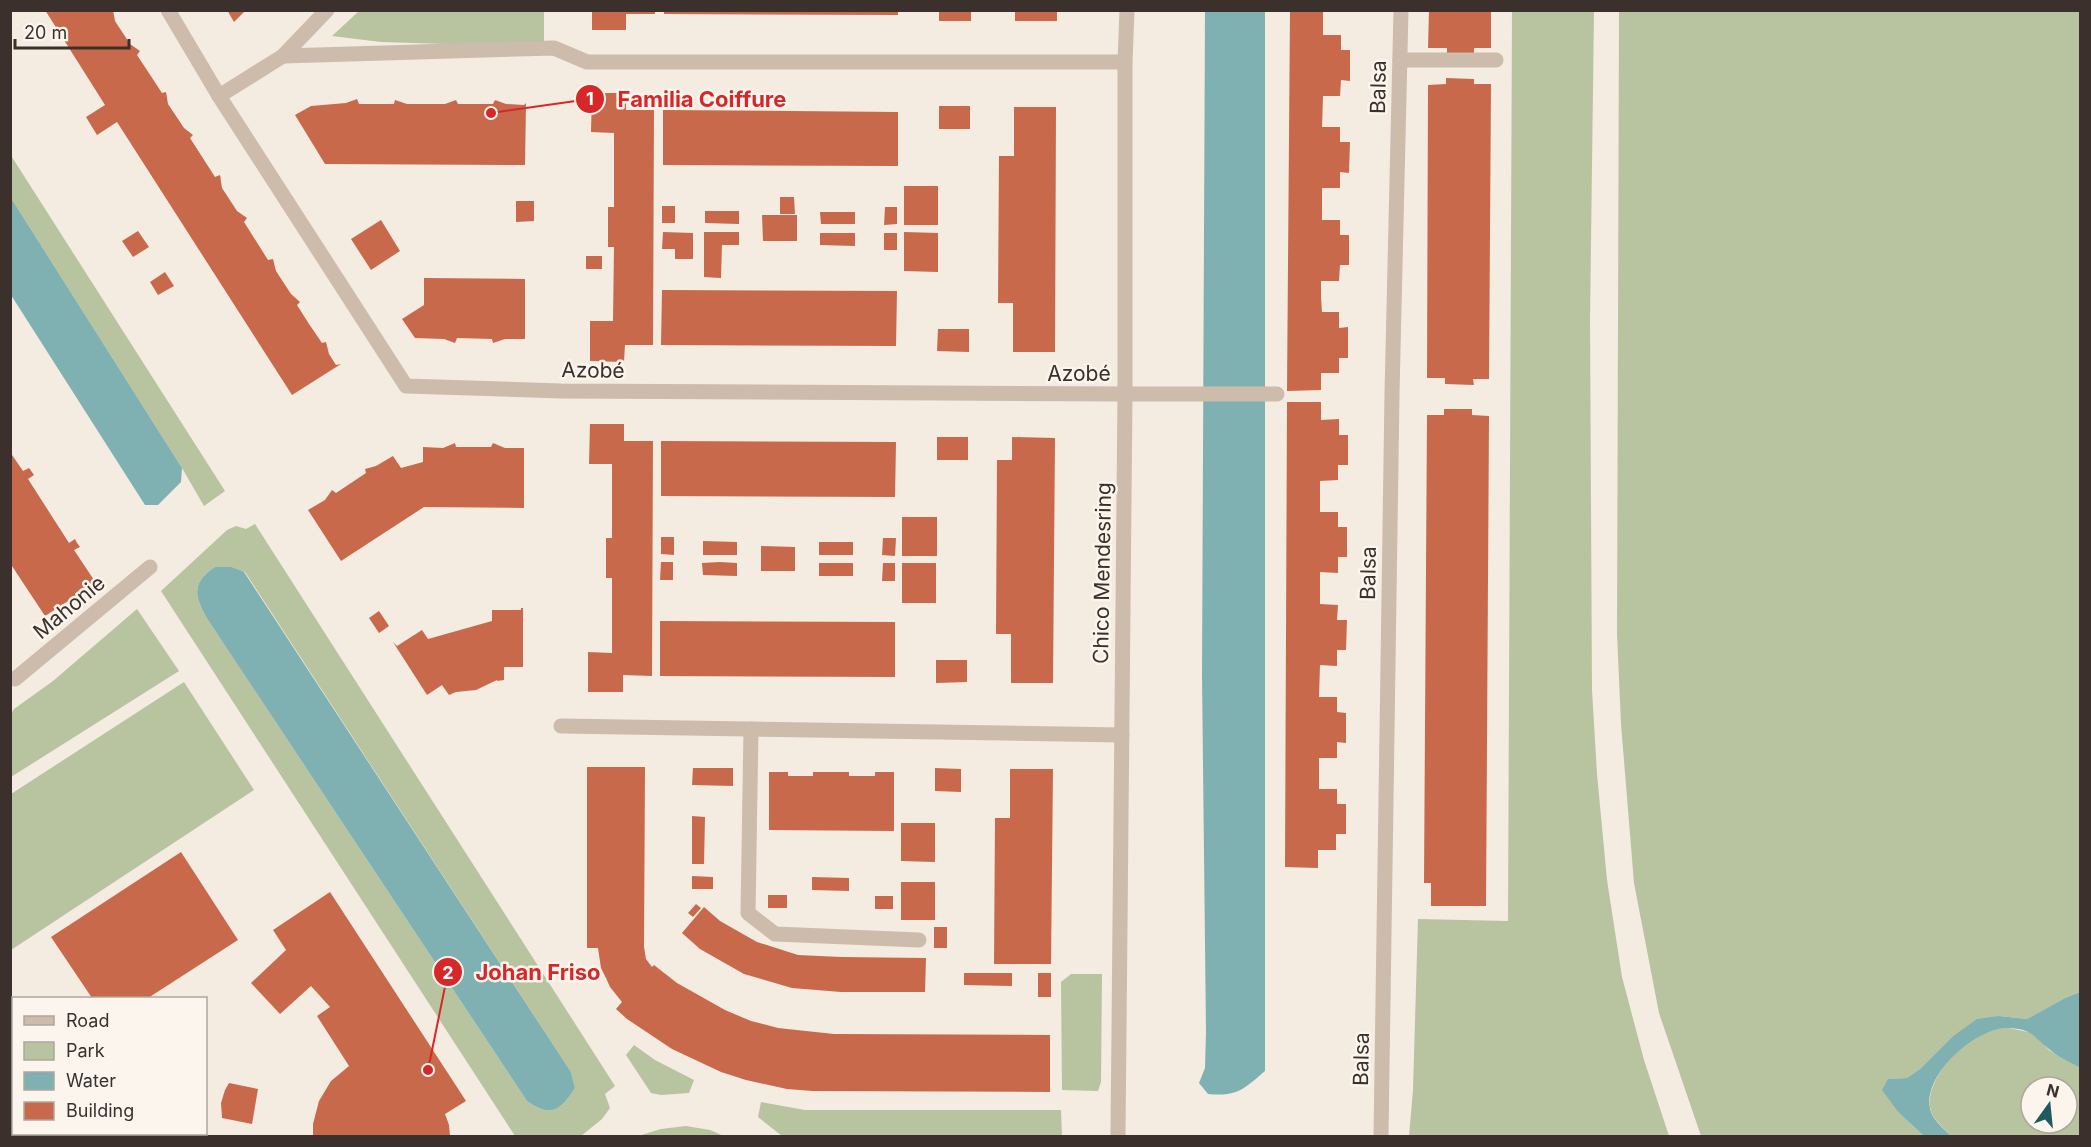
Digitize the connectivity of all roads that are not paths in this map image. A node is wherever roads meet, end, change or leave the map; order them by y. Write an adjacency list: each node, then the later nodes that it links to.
1 (168, 10): 9 (street, Azobé)
2 (327, 10): 5 (street)
3 (1127, 10): 8 (street, Chico Mendesring)
4 (1401, 10): 6 (street, Balsa)
5 (283, 56): 8 (street); 9 (street)
6 (1400, 60): 7 (street); 19 (street, Balsa)
7 (1496, 60)
8 (1125, 62): 10 (street, Chico Mendesring)
9 (219, 96): 10 (street, Azobé)
10 (1125, 394): 11 (street); 16 (street, Chico Mendesring)
11 (1277, 394)
12 (150, 567): 13 (street, Mahonie)
13 (12, 679)
14 (561, 726): 15 (street)
15 (750, 729): 16 (street); 17 (street)
16 (1122, 735): 18 (street, Chico Mendesring)
17 (919, 940)
18 (1118, 1137)
19 (1381, 1137)

